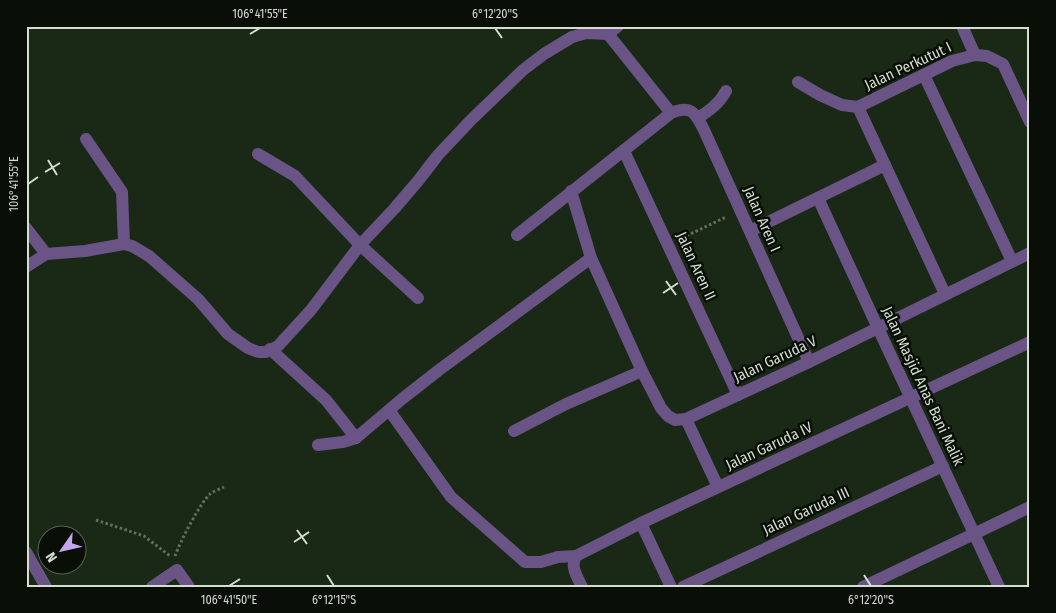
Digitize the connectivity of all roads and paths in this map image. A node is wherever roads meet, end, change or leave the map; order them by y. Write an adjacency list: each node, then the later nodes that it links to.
1 (962, 26): 3 (street)
2 (609, 29): 8 (street); 22 (street)
3 (975, 55): 4 (street, Jalan Perkutut I); 10 (street, Jalan Perkutut I)
4 (924, 75): 7 (street, Jalan Perkutut I); 27 (street)
5 (798, 82): 7 (street, Jalan Perkutut I)
6 (726, 91): 9 (street)
7 (858, 107): 14 (street)
8 (671, 113): 9 (street); 12 (street)
9 (698, 118): 17 (street, Jalan Aren I)
10 (1030, 122)
11 (86, 140): 21 (street)
12 (624, 150): 15 (street); 23 (street, Jalan Aren II)
13 (258, 154): 22 (street)
14 (885, 165): 16 (street); 29 (street)
15 (571, 191): 20 (street); 26 (street)
16 (818, 198): 19 (street); 31 (street, Jalan Masjid Anas Bani Malik)
17 (740, 210): 19 (street, Jalan Aren I); 23 (path)
18 (26, 228): 25 (street)
19 (750, 231): 34 (street, Jalan Aren I)
20 (517, 235)
21 (124, 244): 25 (street); 33 (street)
22 (360, 245): 30 (street); 33 (street)
23 (668, 245): 36 (street, Jalan Aren II)
24 (1030, 253): 27 (street, Jalan Garuda V)
25 (46, 254): 28 (street)
26 (591, 258): 35 (street); 38 (street)
27 (1012, 261): 29 (street, Jalan Garuda V)
28 (26, 266)
29 (945, 294): 31 (street, Jalan Garuda V)
30 (418, 298)
31 (878, 328): 34 (street, Jalan Garuda V); 37 (street, Jalan Masjid Anas Bani Malik)
32 (1030, 342): 37 (street, Jalan Garuda IV)
33 (270, 349): 41 (street)
34 (809, 362): 36 (street, Jalan Garuda V)
35 (642, 371): 39 (street); 40 (street)
36 (738, 395): 39 (street, Jalan Garuda V)
37 (910, 397): 43 (street, Jalan Masjid Anas Bani Malik); 45 (street, Jalan Garuda IV)
38 (389, 410): 41 (street); 50 (street)
39 (686, 419): 45 (street)
40 (514, 431)
41 (356, 438): 42 (street)
42 (318, 445)
43 (942, 466): 49 (street, Jalan Masjid Anas Bani Malik); 57 (street, Jalan Garuda III)
44 (224, 487): 47 (path)
45 (718, 487): 48 (street, Jalan Garuda IV)
46 (1030, 507): 49 (street)
47 (96, 520)
48 (641, 523): 50 (street, Jalan Garuda IV); 56 (street)
49 (975, 534): 58 (street); 59 (street, Jalan Masjid Anas Bani Malik)
50 (576, 556): 55 (street)
51 (27, 557): 52 (street)
52 (46, 587)
53 (152, 587): 54 (street)
54 (189, 587)
55 (582, 587)
56 (671, 587)
57 (683, 587)
58 (863, 587)
59 (1000, 587)

